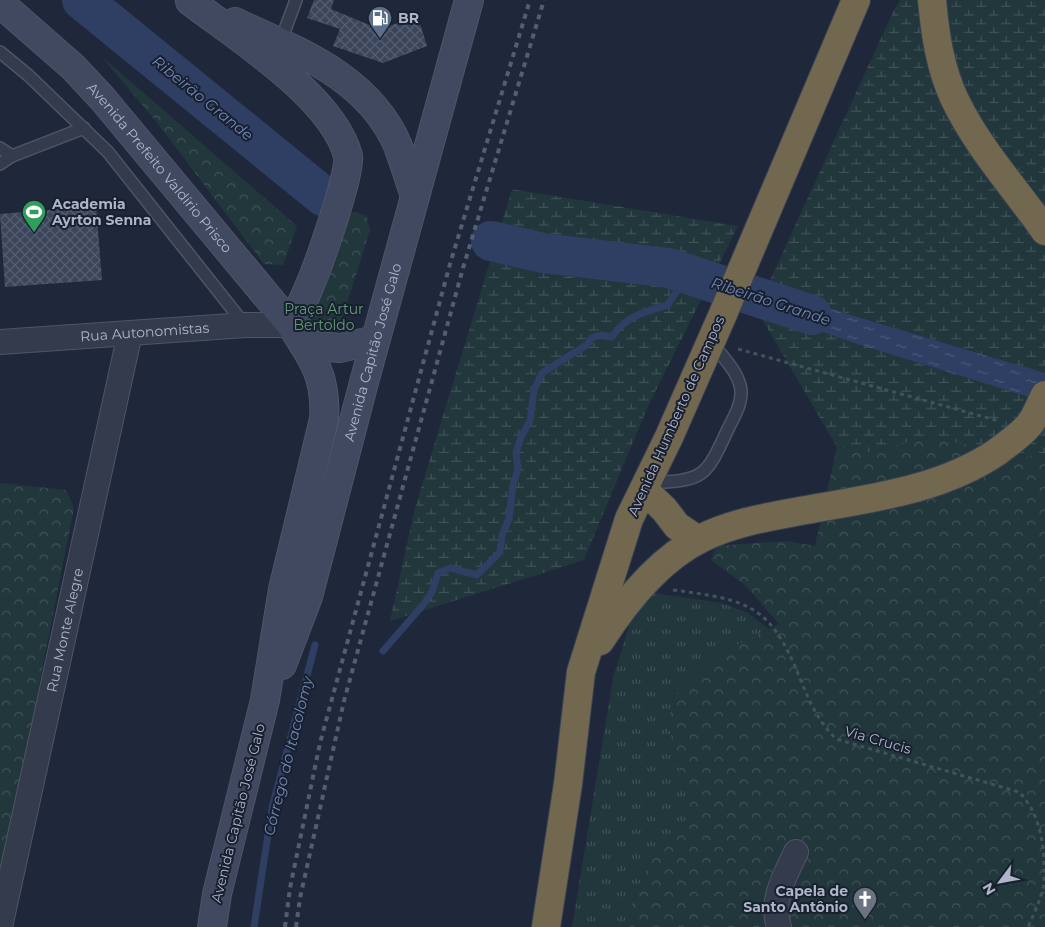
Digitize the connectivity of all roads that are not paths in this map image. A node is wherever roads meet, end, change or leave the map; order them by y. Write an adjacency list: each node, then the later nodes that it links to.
1 (190, 0): 7 (main road); 15 (main road)
2 (296, 0): 7 (lane)
3 (469, 0): 13 (main road, Avenida Capitão José Galo)
4 (856, 0): 21 (highway, Avenida Humberto de Campos)
5 (932, 0): 14 (highway)
6 (0, 3): 16 (main road, Avenida Prefeito Valdírio Prisco)
7 (280, 42): 13 (main road)
8 (0, 52): 9 (lane)
9 (84, 128): 11 (lane); 17 (lane)
10 (0, 148): 11 (lane)
11 (12, 156): 12 (lane)
12 (0, 164)
13 (415, 196): 20 (main road, Avenida Capitão José Galo)
14 (1045, 231)
15 (310, 286): 16 (main road); 19 (main road)
16 (271, 302): 19 (main road, Avenida Prefeito Valdírio Prisco)
17 (245, 326): 18 (street, Rua Autonomistas); 19 (street, Rua Autonomistas)
18 (130, 333): 22 (street, Rua Autonomistas); 29 (street, Rua Monte Alegre)
19 (298, 335): 20 (main road); 27 (main road, Avenida Capitão José Galo)
20 (375, 340): 27 (main road, Avenida Capitão José Galo)
21 (710, 341): 24 (highway, Avenida Humberto de Campos); 24 (lane)
22 (0, 342)
23 (1045, 395): 25 (highway, Avenida Humberto de Campos)
24 (646, 486): 25 (highway); 26 (highway, Avenida Humberto de Campos)
25 (698, 540): 26 (highway, Avenida Humberto de Campos)
26 (581, 672): 31 (highway, Avenida Humberto de Campos)
27 (265, 700): 30 (main road, Avenida Capitão José Galo)
28 (796, 852): 32 (street)
29 (0, 927)
30 (212, 927)
31 (546, 927)
32 (779, 927)

